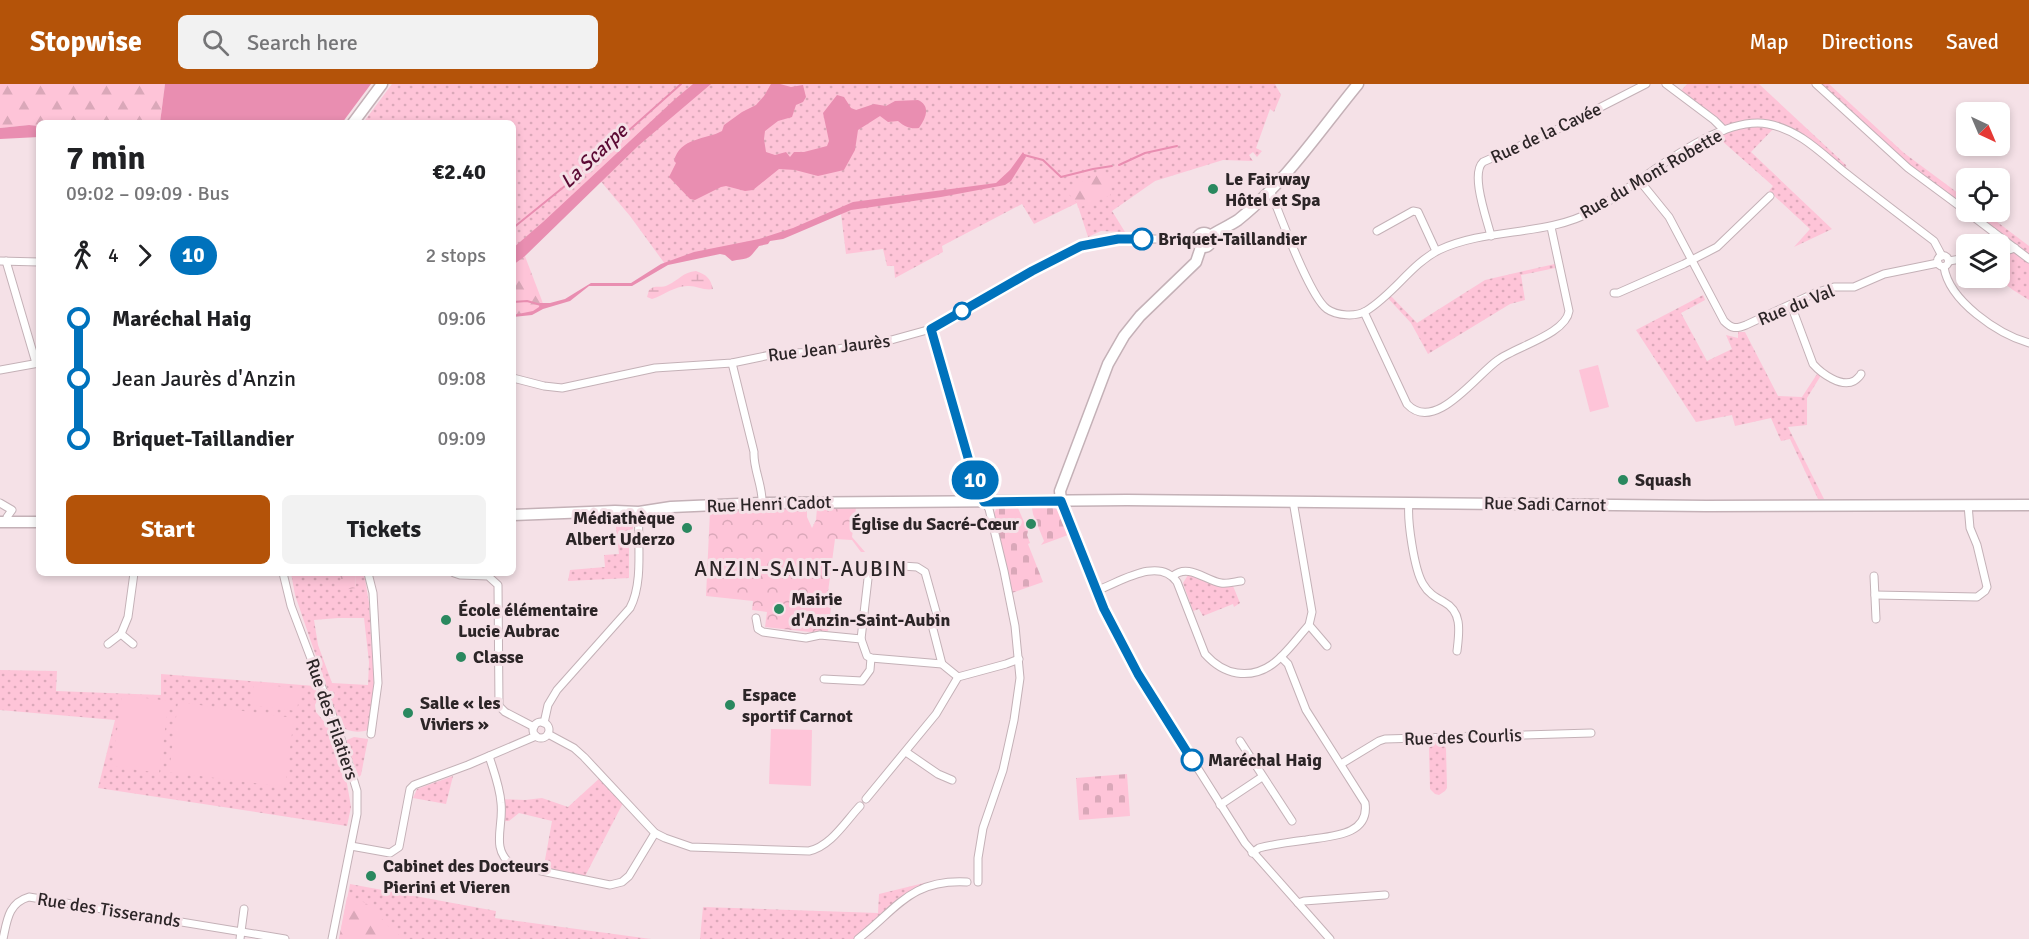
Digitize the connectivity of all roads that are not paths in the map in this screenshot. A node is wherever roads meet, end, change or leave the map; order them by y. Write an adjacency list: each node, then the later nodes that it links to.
1 (382, 84): 6 (main road)
2 (1358, 84): 9 (main road)
3 (1646, 84): 17 (street, Rue de la Cavée)
4 (1666, 84): 7 (street)
5 (1816, 84): 11 (street)
6 (355, 120)
7 (1724, 130): 8 (street, Rue du Mont Robette); 27 (street, Rue du Mont Robette)
8 (1639, 180): 13 (street, Rue du Mont Robette); 23 (street)
9 (1267, 193): 18 (main road); 30 (street)
10 (1770, 196): 23 (street)
11 (1956, 203)
12 (1981, 222): 14 (street)
13 (1551, 227): 17 (street, Rue du Mont Robette); 30 (street)
14 (1992, 230): 16 (street); 19 (street)
15 (1377, 231): 21 (street)
16 (1994, 234)
17 (1491, 236): 21 (street, Rue du Mont Robette)
18 (1199, 243): 31 (street, Rue Jean Jaurès); 39 (main road)
19 (2013, 246): 20 (street); 22 (street)
20 (2010, 247)
21 (1436, 251): 30 (street, Rue du Mont Robette)
22 (2029, 259)
23 (1692, 260): 28 (street); 29 (street, Rue du Val)
24 (1956, 260): 27 (street, Rue du Val)
25 (3, 261): 26 (street); 33 (street)
26 (36, 262)
27 (1943, 262): 29 (street, Rue du Val); 32 (street, Rue du Mont Robette)
28 (1614, 293)
29 (1791, 305): 37 (street)
30 (1364, 312)
31 (931, 329): 35 (street, Rue Jean Jaurès); 41 (street)
32 (2029, 343)
33 (36, 360)
34 (36, 363): 36 (street)
35 (732, 363): 38 (street, Rue Jean Jaurès); 43 (street)
36 (0, 370)
37 (1861, 374)
38 (516, 379)
39 (1061, 501): 40 (main road, Rue Sadi Carnot); 41 (main road, Rue Henri Cadot); 58 (street)
40 (1293, 501): 44 (main road, Rue Sadi Carnot); 62 (street)
41 (984, 502): 43 (main road, Rue Henri Cadot); 71 (street)
42 (0, 503): 49 (street)
43 (762, 503): 47 (main road, Rue Henri Cadot)
44 (1409, 503): 45 (main road, Rue Sadi Carnot); 68 (street)
45 (1968, 505): 46 (main road, Rue Sadi Carnot); 59 (street)
46 (2029, 505)
47 (639, 512): 48 (main road, Rue Henri Cadot); 75 (street)
48 (516, 515)
49 (4, 522): 50 (main road)
50 (36, 522)
51 (134, 576): 63 (street)
52 (284, 576): 92 (street, Rue des Filatiers)
53 (369, 576): 78 (street)
54 (488, 576): 76 (street)
55 (1173, 576): 57 (street); 58 (street); 69 (street)
56 (1874, 576): 59 (street)
57 (1241, 581)
58 (1098, 590): 88 (street)
59 (1875, 595): 61 (street)
60 (756, 618): 64 (street)
61 (1875, 620)
62 (1309, 625): 67 (street); 69 (street)
63 (121, 634): 65 (street); 66 (street)
64 (861, 639): 70 (street); 72 (street)
65 (108, 644)
66 (133, 644)
67 (1327, 646)
68 (1457, 651)
69 (1281, 657): 84 (street)
70 (872, 658): 72 (street); 74 (street)
71 (1019, 659): 73 (street); 95 (street)
72 (942, 664): 73 (street)
73 (958, 677): 82 (street)
74 (824, 679)
75 (544, 723): 76 (street); 79 (street)
76 (534, 727): 80 (street)
77 (1591, 733): 84 (street, Rue des Courlis)
78 (371, 734)
79 (548, 734): 80 (street); 91 (street)
80 (536, 735): 83 (street)
81 (1240, 741): 85 (street)
82 (906, 752): 86 (street); 87 (street)
83 (489, 756): 91 (street); 92 (street)
84 (1341, 764): 93 (street)
85 (1262, 777): 88 (street); 90 (street)
86 (952, 780)
87 (866, 799)
88 (1220, 805): 93 (street)
89 (860, 806): 91 (street)
90 (1292, 821)
91 (655, 833)
92 (351, 846): 102 (street, Rue des Filatiers)
93 (1252, 854): 97 (street)
94 (967, 882): 103 (street)
95 (978, 882)
96 (1385, 895): 97 (street)
97 (1298, 903): 104 (street)
98 (244, 909): 99 (street)
99 (241, 935): 100 (street, Rue des Tisserands); 101 (street, Rue des Tisserands)
100 (3, 939)
101 (285, 939)
102 (332, 939)
103 (858, 939)
104 (1330, 939)

